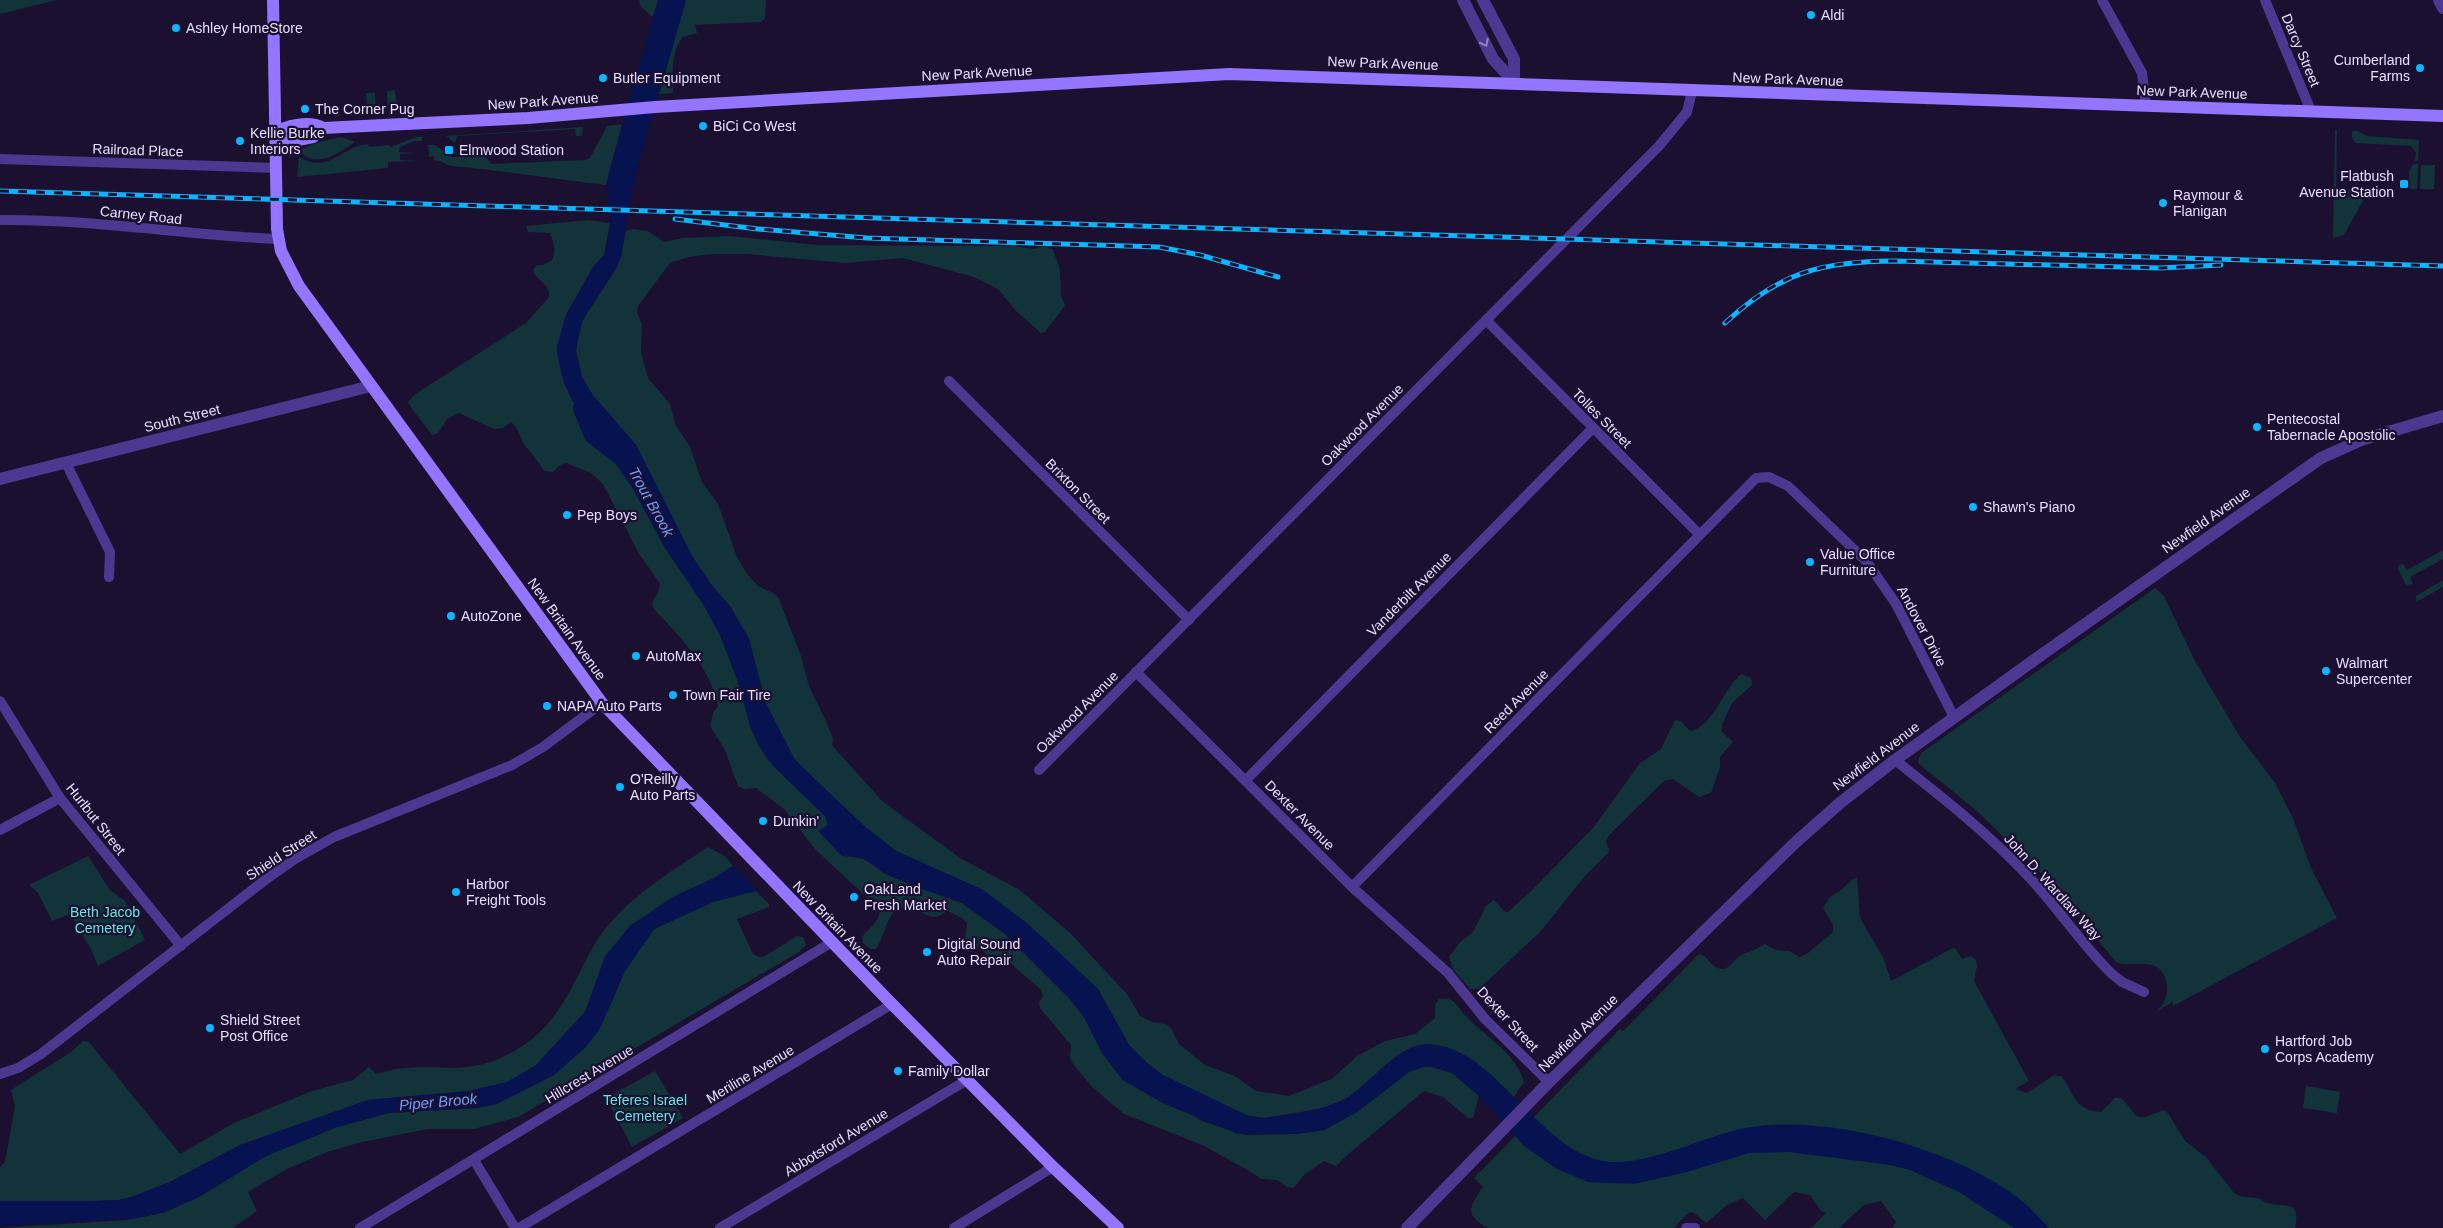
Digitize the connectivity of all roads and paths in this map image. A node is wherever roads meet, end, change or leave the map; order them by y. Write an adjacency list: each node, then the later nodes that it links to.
1 (273, 0): 13 (main road, New Britain Avenue)
2 (1463, 0): 8 (street, one-way to 8)
3 (1483, 0): 8 (street)
4 (2102, 0): 10 (street)
5 (2265, 0): 11 (street, Darcy Street)
6 (2439, 0): 7 (street)
7 (2443, 8)
8 (1514, 82): 9 (main road, New Park Avenue); 13 (main road, New Park Avenue)
9 (1692, 91): 10 (main road, New Park Avenue); 18 (street, Oakwood Avenue)
10 (2146, 105): 11 (main road, New Park Avenue)
11 (2311, 111): 12 (main road, New Park Avenue)
12 (2443, 116)
13 (276, 134): 15 (main road, New Britain Avenue)
14 (0, 159): 15 (street, Railroad Place)
15 (276, 168): 17 (main road, New Britain Avenue)
16 (0, 220): 17 (street, Carney Road)
17 (278, 239): 20 (main road, New Britain Avenue)
18 (1486, 320): 22 (street, Tolles Street); 27 (street, Oakwood Avenue)
19 (949, 381): 27 (street, Brixton Street)
20 (371, 386): 23 (street, South Street); 30 (main road, New Britain Avenue)
21 (2443, 416): 31 (street, Newfield Avenue)
22 (1593, 428): 25 (street, Tolles Street); 34 (street, Vanderbilt Avenue)
23 (66, 463): 24 (street, South Street); 26 (street)
24 (0, 479)
25 (1699, 534): 31 (street, Andover Drive); 37 (street, Reed Avenue)
26 (109, 577)
27 (1189, 620): 28 (street, Oakwood Avenue)
28 (1136, 672): 33 (street, Oakwood Avenue); 34 (street, Dexter Avenue)
29 (0, 701): 35 (street, Hurlbut Street)
30 (602, 703): 38 (main road, New Britain Avenue); 39 (street, Shield Street)
31 (1954, 717): 32 (street, Newfield Avenue)
32 (1895, 760): 41 (street, John D. Wardlaw Way); 45 (street, Newfield Avenue)
33 (1039, 770)
34 (1246, 780): 37 (street, Dexter Avenue)
35 (60, 798): 36 (street); 39 (street, Hurlbut Street)
36 (0, 830)
37 (1352, 887): 40 (street, Dexter Avenue)
38 (832, 942): 42 (main road, New Britain Avenue); 46 (street, Hillcrest Avenue)
39 (181, 946): 43 (street, Shield Street)
40 (1448, 973): 45 (street, Dexter Street)
41 (2144, 992)
42 (892, 1004): 44 (main road, New Britain Avenue); 50 (street, Meriline Avenue)
43 (0, 1074)
44 (967, 1080): 47 (main road, New Britain Avenue); 51 (street, Abbotsford Avenue)
45 (1549, 1082): 54 (street, Newfield Avenue)
46 (474, 1160): 48 (street, Hillcrest Avenue); 49 (street)
47 (1052, 1167): 52 (street); 53 (main road, New Britain Avenue)
48 (360, 1228)
49 (515, 1228)
50 (519, 1228)
51 (720, 1228)
52 (954, 1228)
53 (1118, 1228)
54 (1407, 1228)

